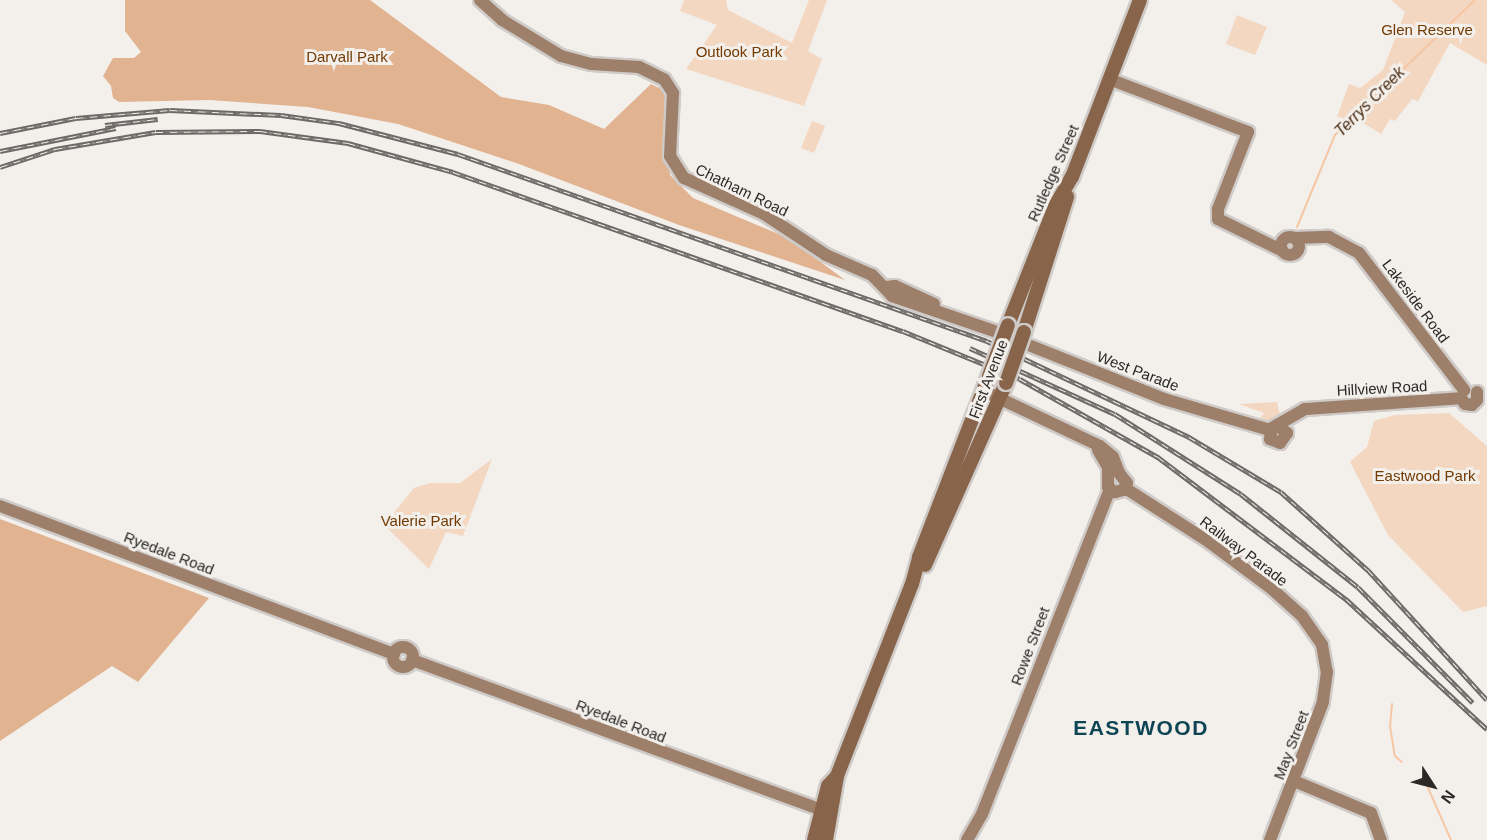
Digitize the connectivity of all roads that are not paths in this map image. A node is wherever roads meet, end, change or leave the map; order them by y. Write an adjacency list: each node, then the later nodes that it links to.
1 (480, 0): 5 (street, Chatham Road)
2 (1140, 0): 3 (main road, Rutledge Street)
3 (1109, 79): 4 (main road, Rutledge Street); 10 (street, Lakeside Road)
4 (1072, 177): 5 (main road, Rutledge Street); 6 (main road, First Avenue)
5 (1003, 328): 6 (main road); 9 (main road, First Avenue, bridge)
6 (1025, 328): 11 (main road, First Avenue, bridge)
7 (1031, 346): 13 (street, West Parade)
8 (1487, 384): 10 (street)
9 (984, 391): 11 (street); 19 (main road, First Avenue)
10 (1467, 394): 12 (street, Hillview Road)
11 (1000, 398): 14 (street); 19 (main road, First Avenue)
12 (1305, 409): 13 (street, Hillview Road); 13 (street, West Parade)
13 (1274, 428)
14 (1089, 442): 15 (street); 16 (street)
15 (1119, 472): 16 (street); 17 (street)
16 (1108, 484): 17 (street); 24 (street, Rowe Street)
17 (1125, 488): 20 (street, Railway Parade)
18 (0, 506): 23 (street, Ryedale Road)
19 (912, 585): 21 (main road, First Avenue)
20 (1325, 657): 22 (street, May Street)
21 (837, 776): 23 (main road, First Avenue); 26 (main road, First Avenue)
22 (1294, 781): 29 (street, May Street); 30 (street)
23 (819, 809): 25 (main road, First Avenue)
24 (982, 814): 27 (street, Rowe Street); 28 (street, Rowe Street)
25 (814, 840)
26 (826, 840)
27 (968, 840)
28 (976, 840)
29 (1270, 840)
30 (1381, 840)

